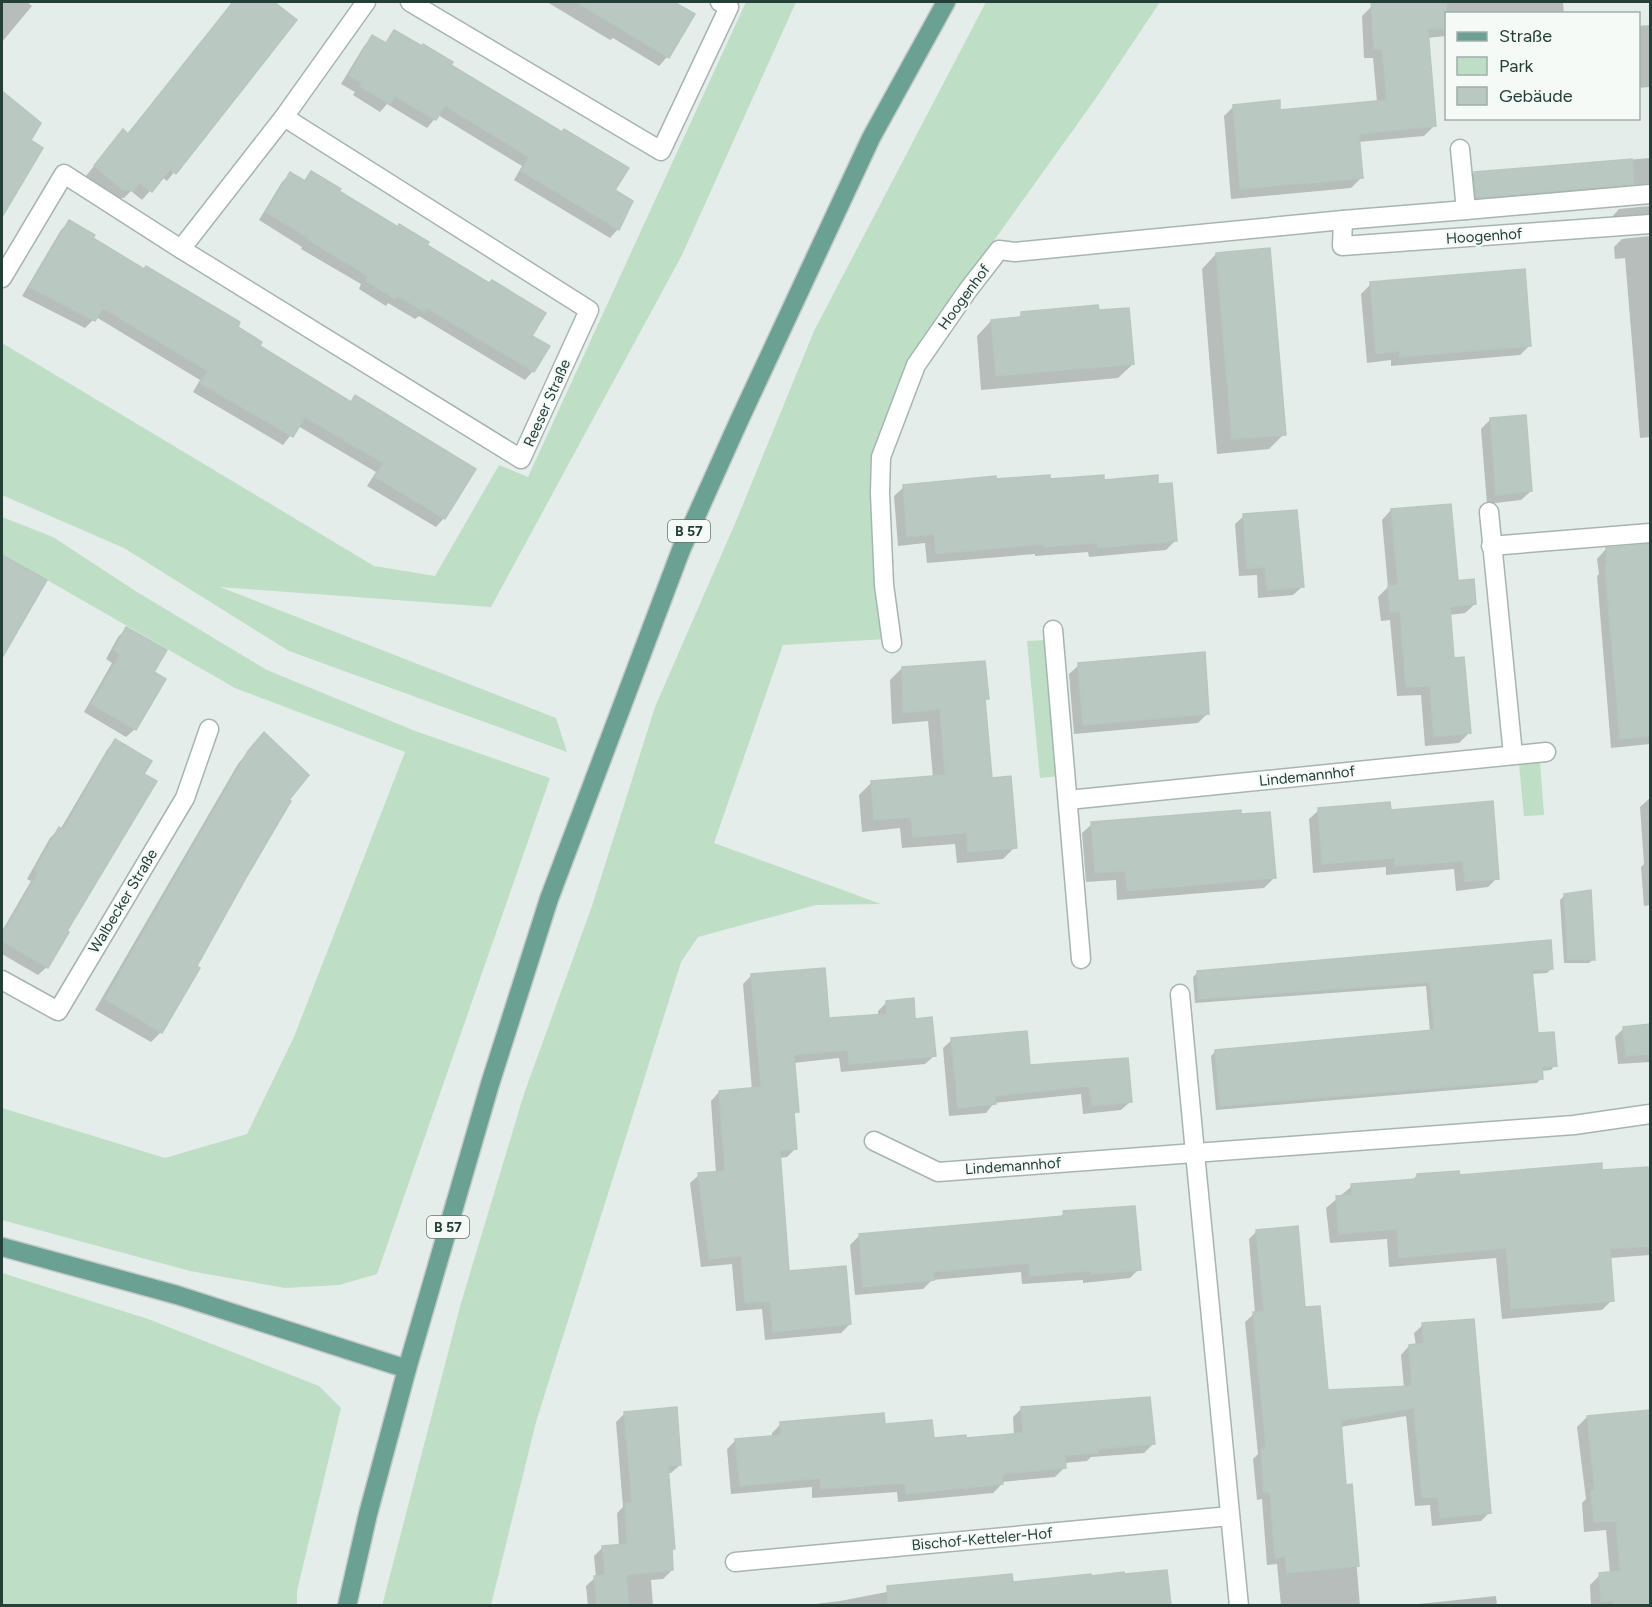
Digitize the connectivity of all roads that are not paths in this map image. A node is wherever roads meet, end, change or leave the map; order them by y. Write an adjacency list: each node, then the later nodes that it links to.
1 (366, 2): 5 (street)
2 (410, 2): 3 (street)
3 (720, 2)
4 (946, 2): 29 (main road, B 57)
5 (284, 117): 11 (street); 11 (street, Reeser Straße)
6 (1460, 149): 8 (street, Hoogenhof)
7 (1650, 194): 8 (street, Hoogenhof)
8 (1466, 210): 9 (street, Hoogenhof)
9 (1342, 220): 10 (street, Hoogenhof); 17 (street, Hoogenhof)
10 (1650, 224)
11 (181, 249): 12 (street, Reeser Straße)
12 (2, 278)
13 (1489, 512): 15 (street)
14 (1650, 533): 15 (street)
15 (1491, 546): 20 (street)
16 (1053, 630): 21 (street)
17 (892, 644)
18 (209, 729): 23 (street, Walbecker Straße)
19 (1546, 752): 20 (street, Lindemannhof)
20 (1513, 755): 21 (street, Lindemannhof)
21 (1068, 800): 22 (street)
22 (1081, 959)
23 (2, 980)
24 (1180, 994): 27 (street)
25 (1650, 1114): 27 (street, Lindemannhof)
26 (874, 1141): 27 (street, Lindemannhof)
27 (1195, 1153): 30 (street)
28 (2, 1247): 29 (main road)
29 (407, 1369): 32 (main road, B 57)
30 (1230, 1516): 31 (street, Bischof-Ketteler-Hof); 33 (street)
31 (735, 1562)
32 (347, 1605)
33 (1239, 1605)

